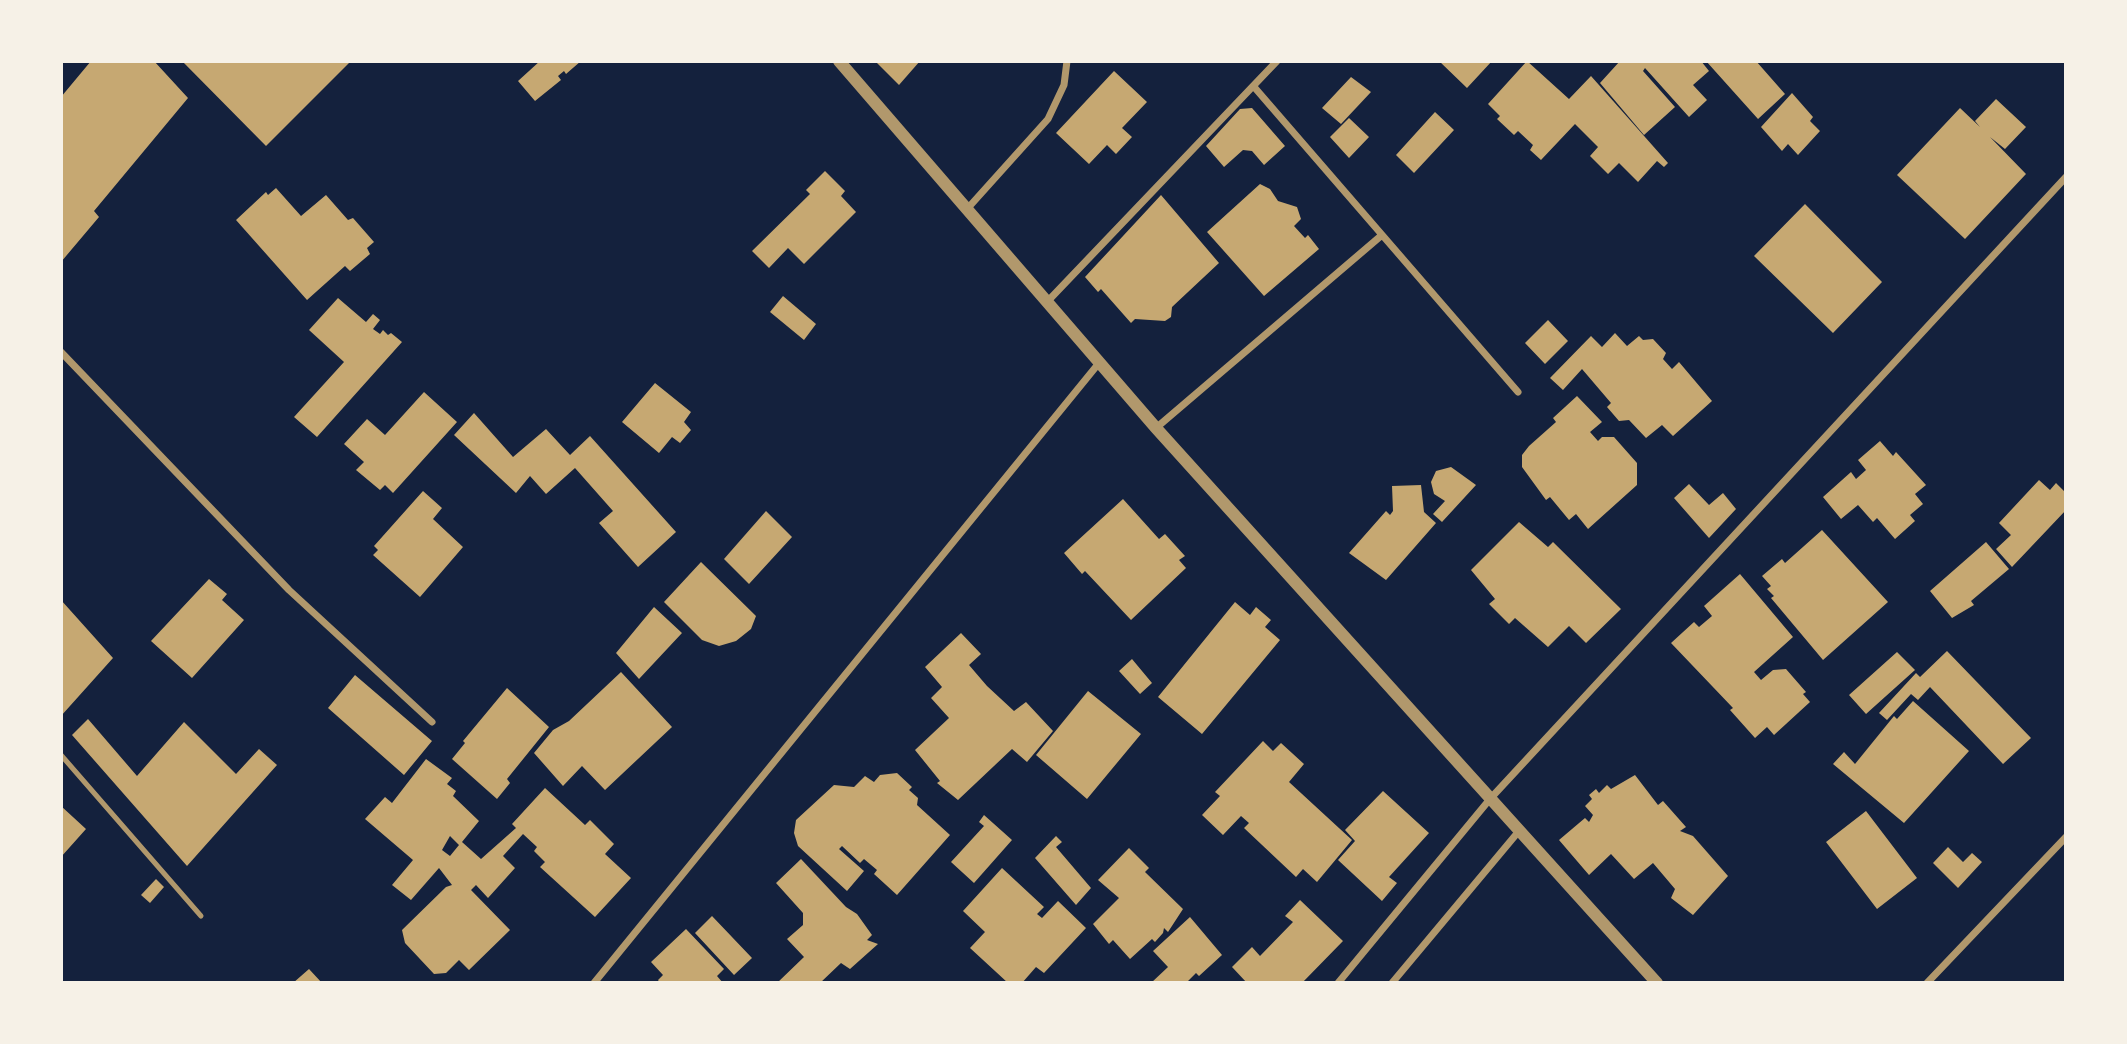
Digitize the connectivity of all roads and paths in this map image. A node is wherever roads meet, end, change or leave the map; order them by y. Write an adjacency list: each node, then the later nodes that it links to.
1 (839, 61): 6 (street)
2 (1067, 61): 6 (street)
3 (1277, 61): 4 (street)
4 (1255, 88): 7 (street); 8 (street)
5 (2066, 177): 15 (street)
6 (968, 208): 8 (street)
7 (1382, 235): 11 (street); 12 (street)
8 (1047, 302): 10 (street)
9 (61, 352): 13 (street)
10 (1100, 363): 12 (street); 19 (street)
11 (1518, 392)
12 (1156, 428): 15 (street)
13 (432, 722)
14 (61, 755): 18 (lane)
15 (1490, 799): 16 (street); 20 (street)
16 (1519, 831): 21 (street); 22 (street)
17 (2066, 837): 23 (street)
18 (201, 916)
19 (594, 983)
20 (1338, 983)
21 (1392, 983)
22 (1657, 983)
23 (1927, 983)

